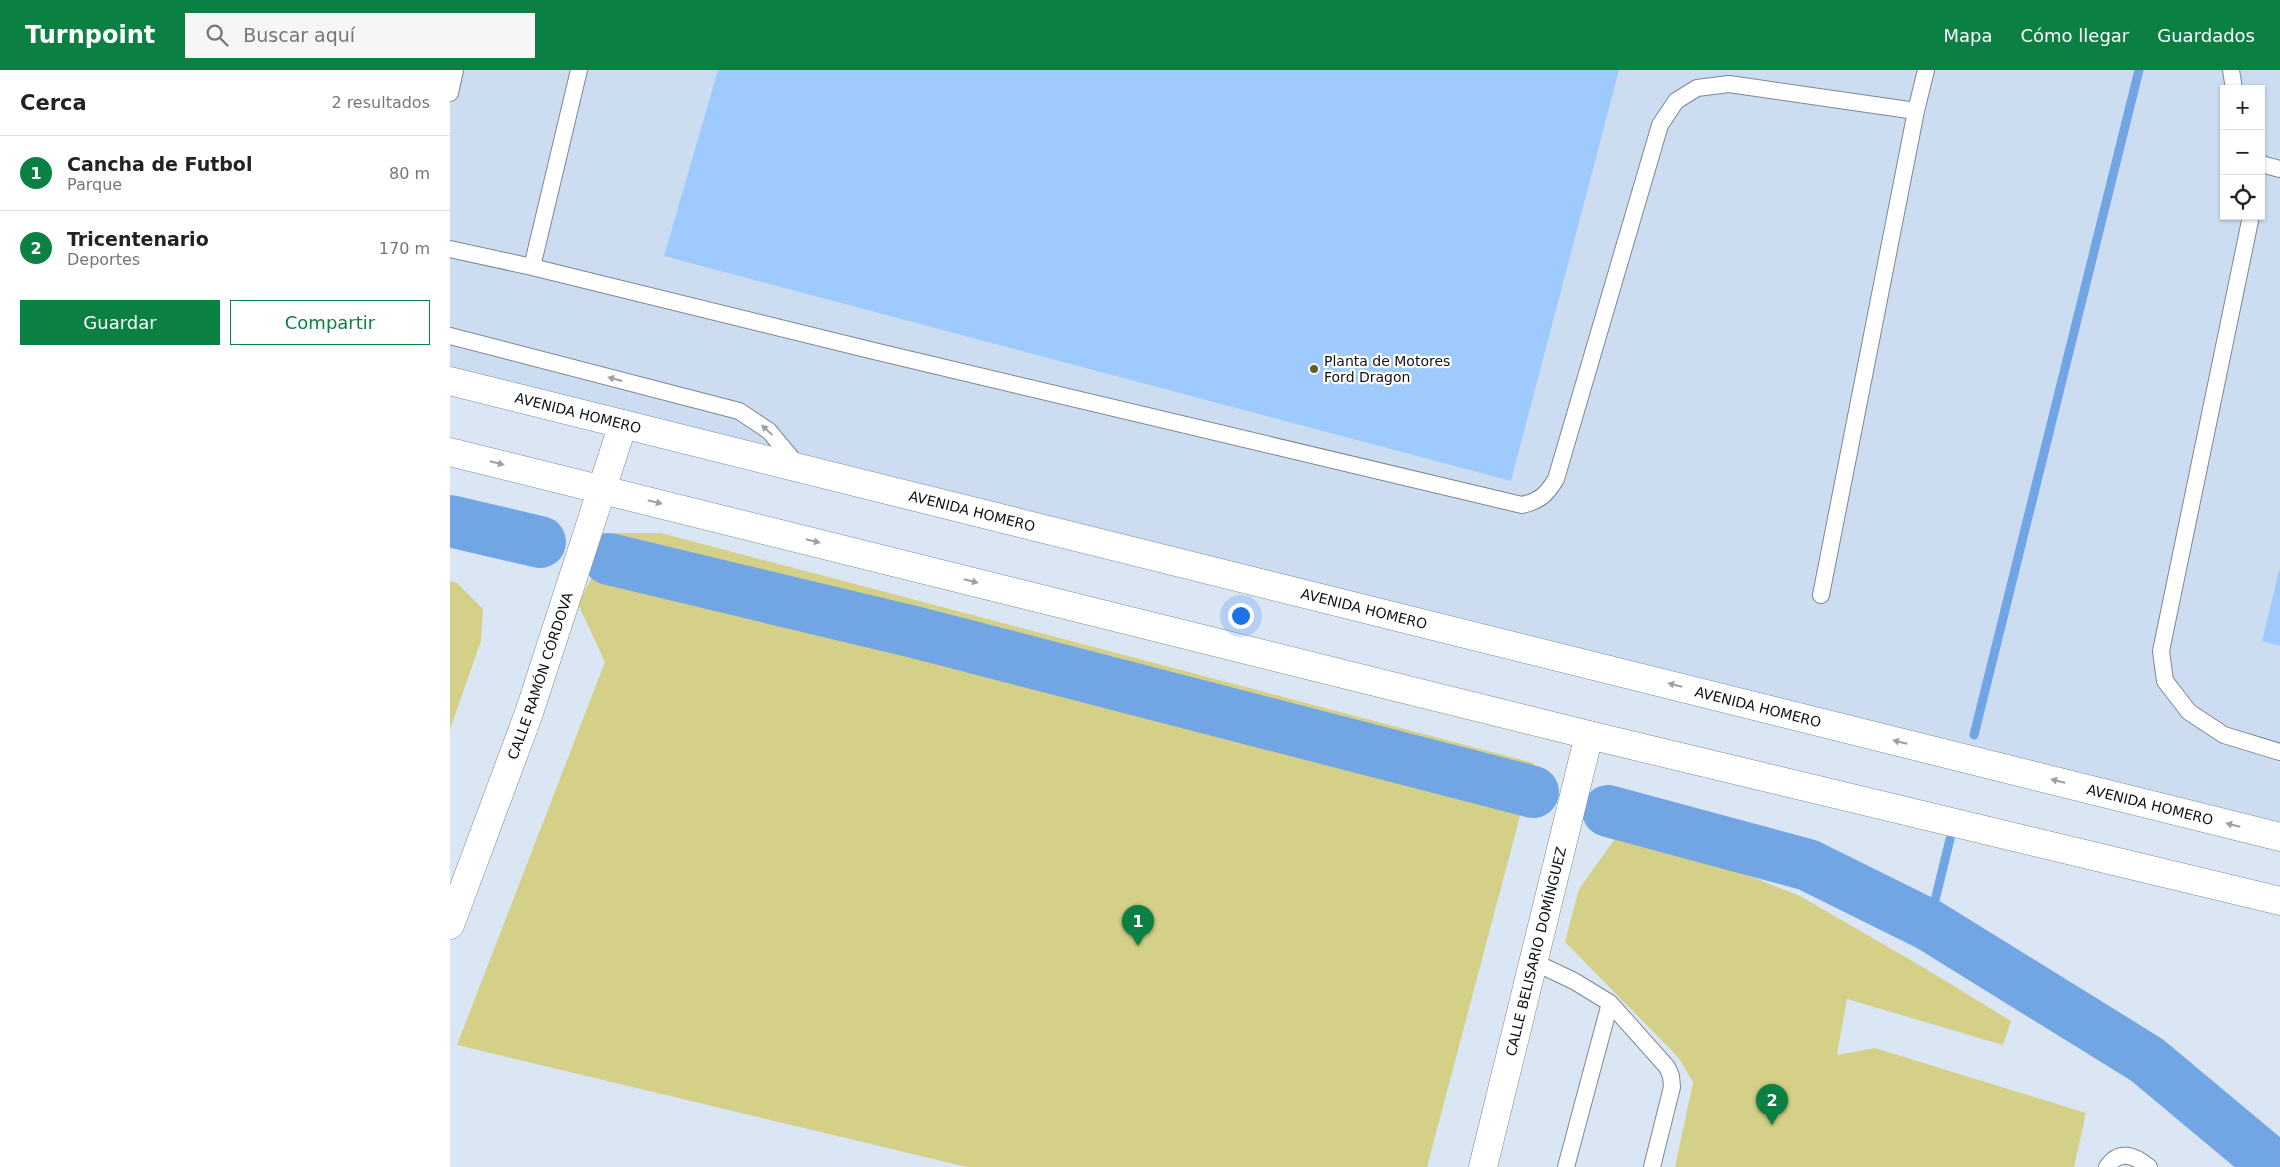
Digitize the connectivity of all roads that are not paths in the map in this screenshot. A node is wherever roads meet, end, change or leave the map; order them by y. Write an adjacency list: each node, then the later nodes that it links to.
1 (579, 70): 10 (lane)
2 (1926, 70): 5 (lane)
3 (2231, 70): 4 (lane)
4 (2233, 85)
5 (1916, 111): 10 (lane); 17 (lane)
6 (2265, 166): 7 (lane)
7 (2280, 169)
8 (2250, 220): 19 (lane)
9 (450, 249): 10 (lane)
10 (532, 267)
11 (450, 336): 15 (lane, one-way to 11)
12 (450, 381): 13 (main road, AVENIDA HOMERO)
13 (623, 424): 15 (main road, AVENIDA HOMERO); 16 (main road, CALLE RAMÓN CÓRDOVA)
14 (450, 452): 16 (main road, one-way to 16)
15 (799, 467): 20 (main road, AVENIDA HOMERO, one-way to 15)
16 (603, 489): 18 (main road, one-way to 18); 22 (main road, CALLE RAMÓN CÓRDOVA)
17 (1821, 595)
18 (1589, 734): 21 (main road); 23 (main road, CALLE BELISARIO DOMÍNGUEZ)
19 (2280, 752)
20 (2280, 837)
21 (2280, 901)
22 (450, 925)
23 (1534, 962): 24 (lane); 25 (main road, CALLE BELISARIO DOMÍNGUEZ)
24 (1610, 1003): 26 (lane); 27 (lane)
25 (1483, 1167)
26 (1566, 1167)
27 (1652, 1167)
28 (2107, 1167): 29 (lane)
29 (2149, 1167)

